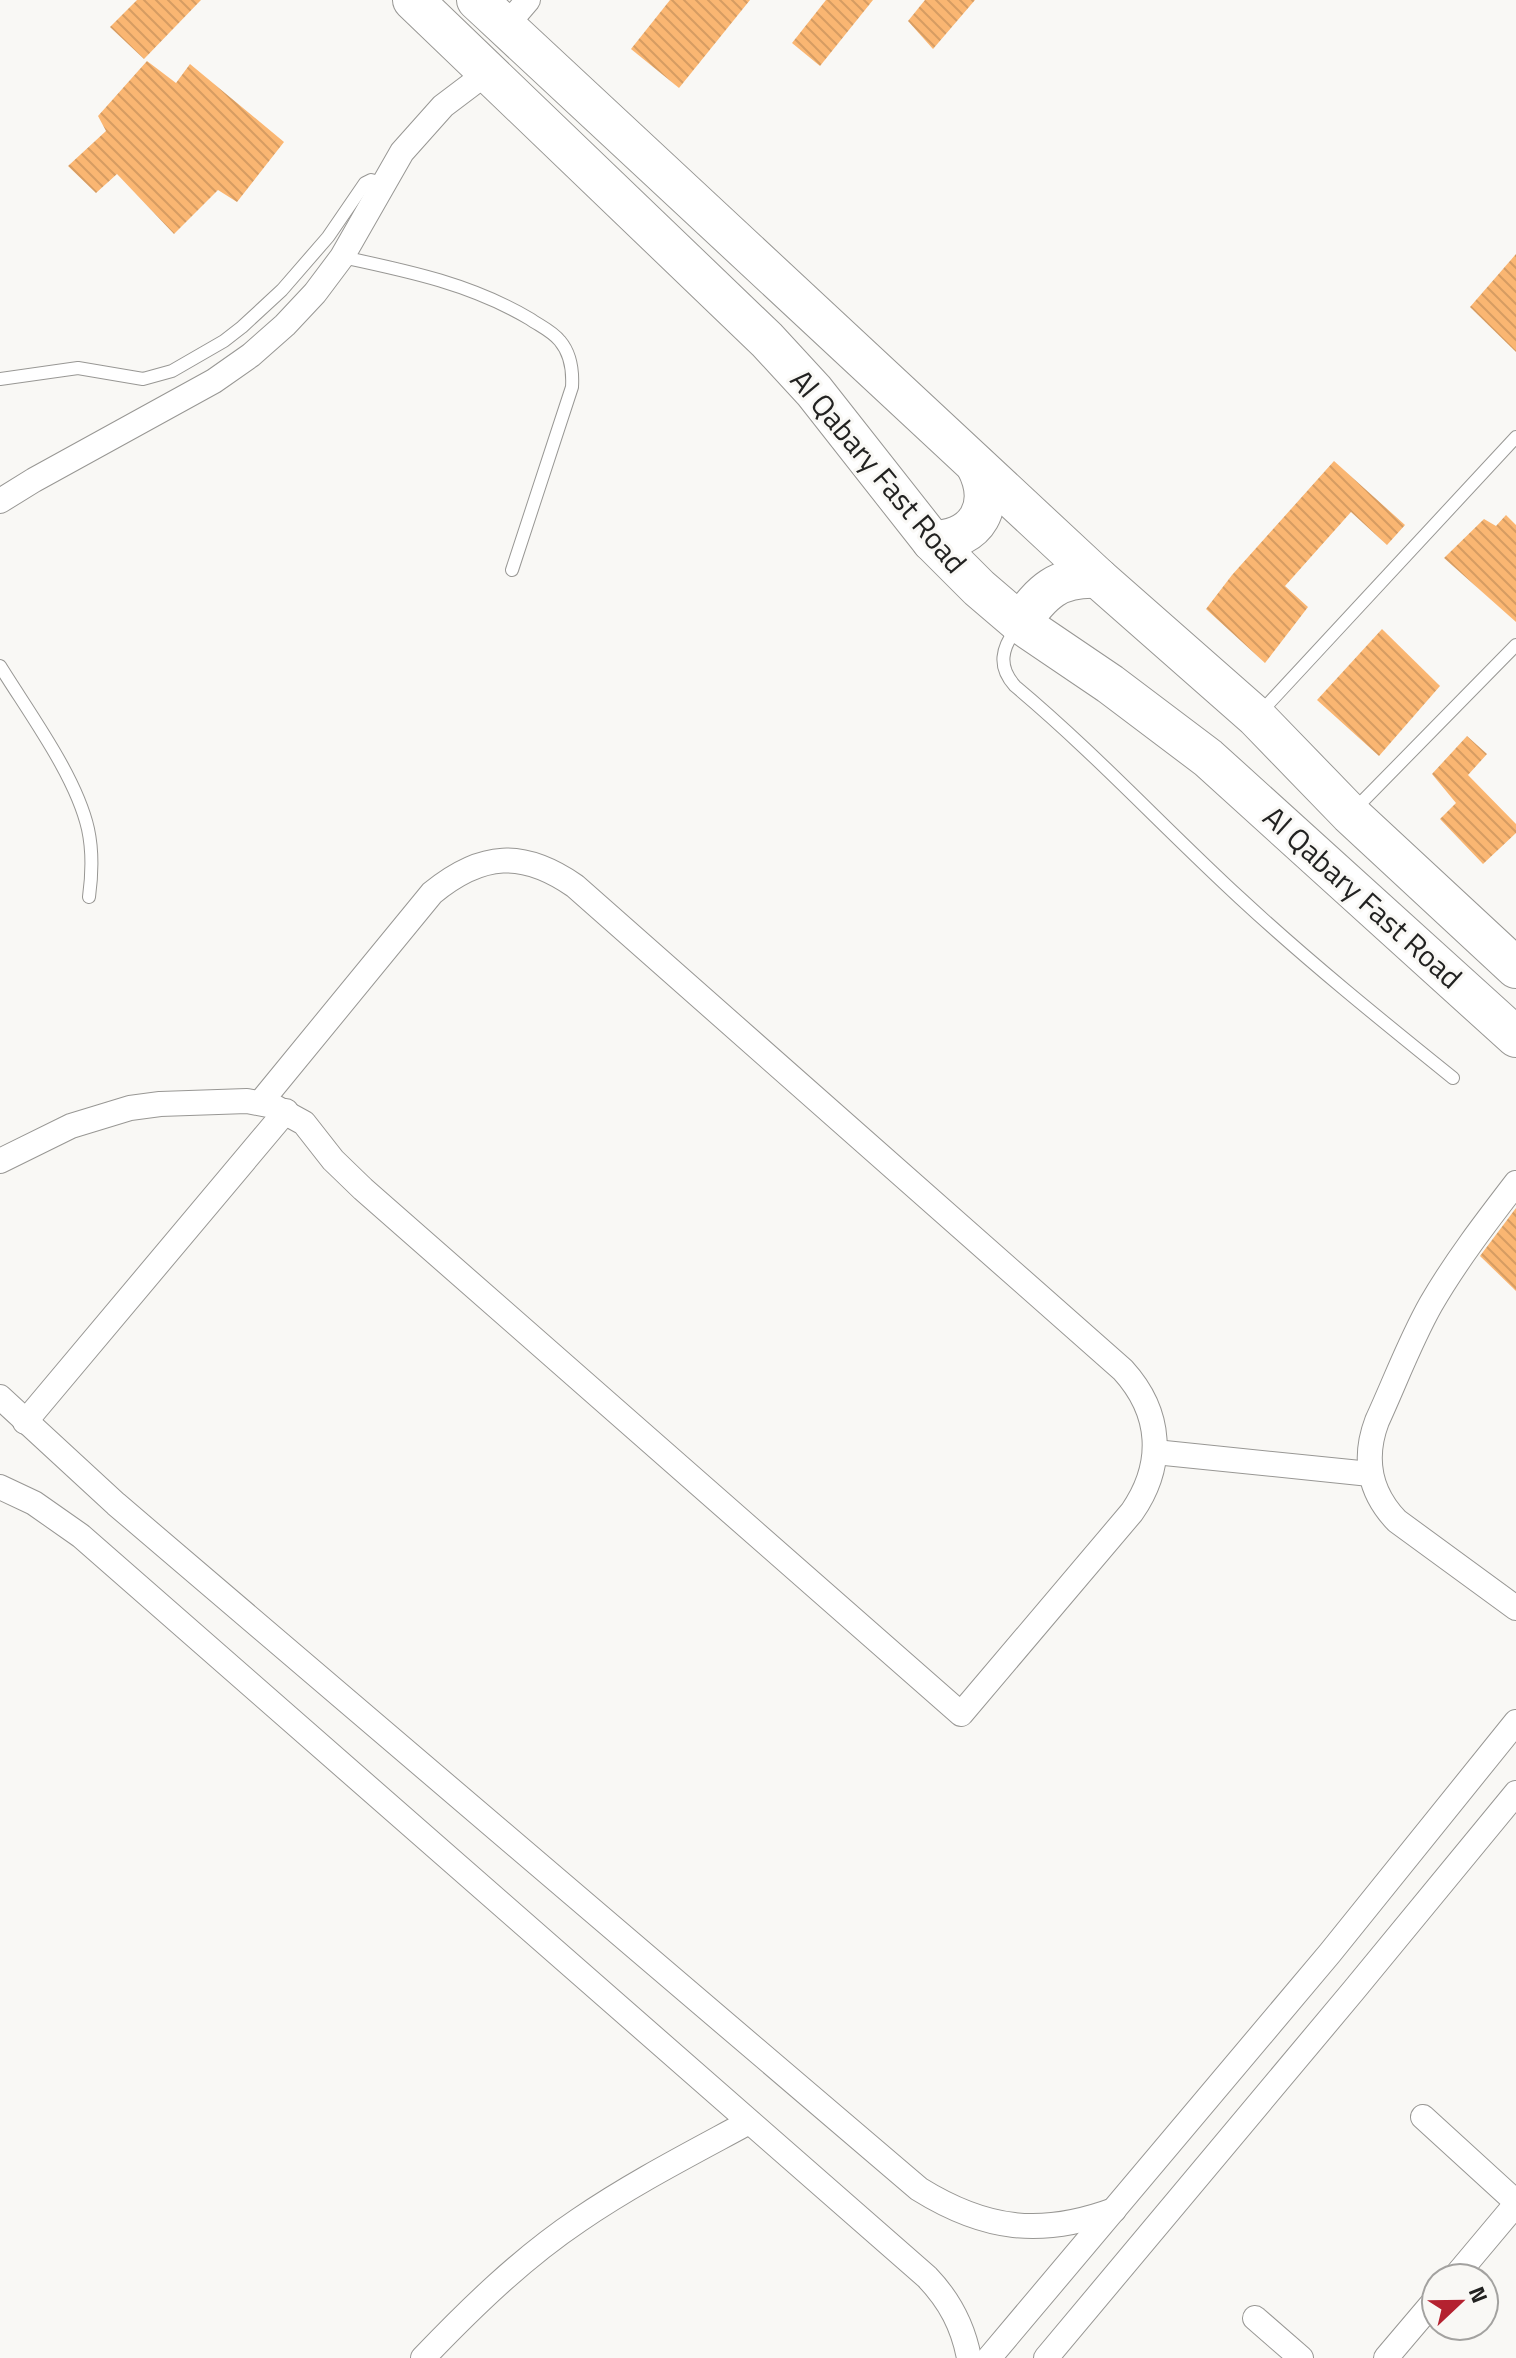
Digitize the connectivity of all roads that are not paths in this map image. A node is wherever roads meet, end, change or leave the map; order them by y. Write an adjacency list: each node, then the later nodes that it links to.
1 (413, 0): 4 (highway, Al Qabary Fast Road)
2 (477, 0): 3 (highway, Al Qabary Fast Road)
3 (516, 14): 9 (highway, Al Qabary Fast Road)
4 (488, 72): 5 (street); 11 (highway, Al Qabary Fast Road)
5 (383, 183): 6 (street); 7 (lane)
6 (342, 257): 10 (street); 12 (lane)
7 (0, 379)
8 (1516, 437): 17 (lane)
9 (976, 465): 11 (highway); 13 (highway, Al Qabary Fast Road)
10 (0, 501)
11 (932, 541): 14 (highway, Al Qabary Fast Road)
12 (512, 570)
13 (1098, 578): 14 (highway); 17 (highway, Al Qabary Fast Road)
14 (1020, 623): 21 (highway, Al Qabary Fast Road); 22 (lane)
15 (1516, 645): 18 (lane)
16 (0, 666): 19 (lane)
17 (1256, 717): 18 (highway, Al Qabary Fast Road)
18 (1350, 814): 20 (highway, Al Qabary Fast Road)
19 (89, 897)
20 (1516, 968)
21 (1516, 1037)
22 (1453, 1078)
23 (260, 1103): 24 (street); 25 (street); 29 (street)
24 (286, 1111): 28 (street); 29 (street)
25 (0, 1161)
26 (1516, 1183): 30 (street)
27 (0, 1397): 28 (street)
28 (25, 1422): 38 (street)
29 (1155, 1452): 30 (street)
30 (1370, 1474): 32 (street)
31 (0, 1487): 36 (street)
32 (1516, 1608)
33 (1516, 1722): 38 (street)
34 (1512, 1805): 45 (street)
35 (1423, 2117): 37 (street)
36 (749, 2122): 42 (street); 43 (street)
37 (1516, 2203): 39 (street)
38 (1114, 2210): 44 (street)
39 (1467, 2262)
40 (1255, 2318): 46 (street)
41 (1420, 2318): 47 (street)
42 (423, 2358)
43 (969, 2358)
44 (989, 2358)
45 (1046, 2358)
46 (1301, 2358)
47 (1386, 2358)

